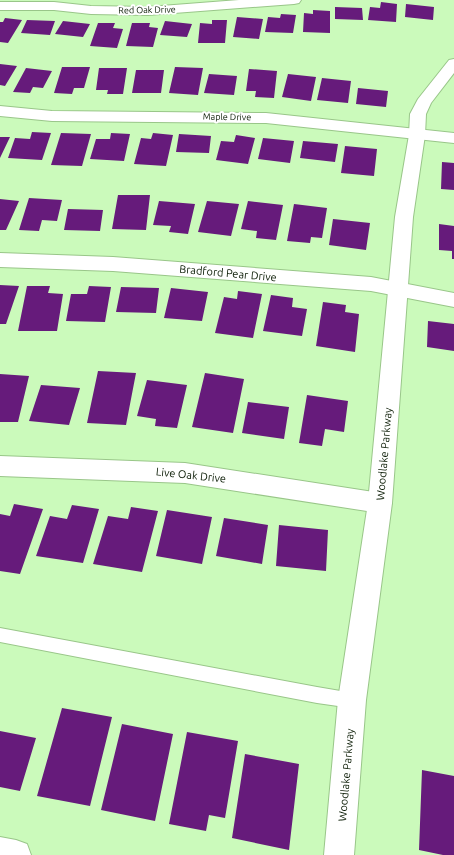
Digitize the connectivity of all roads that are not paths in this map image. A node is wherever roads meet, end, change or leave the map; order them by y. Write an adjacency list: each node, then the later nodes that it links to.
1 (294, 0): 2 (street, Red Oak Drive)
2 (255, 2): 3 (street, Red Oak Drive)
3 (56, 3): 4 (street, Red Oak Drive)
4 (0, 6)
5 (454, 63): 7 (street, Woodlake Parkway)
6 (0, 111): 7 (street, Maple Drive)
7 (417, 135): 8 (street, Maple Drive); 10 (street, Woodlake Parkway)
8 (454, 138)
9 (0, 260): 10 (street, Bradford Pear Drive)
10 (399, 290): 11 (street, Bradford Pear Drive); 13 (street, Woodlake Parkway)
11 (454, 300)
12 (0, 466): 13 (street, Live Oak Drive)
13 (380, 503): 15 (street, Woodlake Parkway)
14 (0, 635): 15 (lane)
15 (352, 700): 18 (street, Woodlake Parkway)
16 (0, 852): 17 (street)
17 (16, 855)
18 (339, 855)

